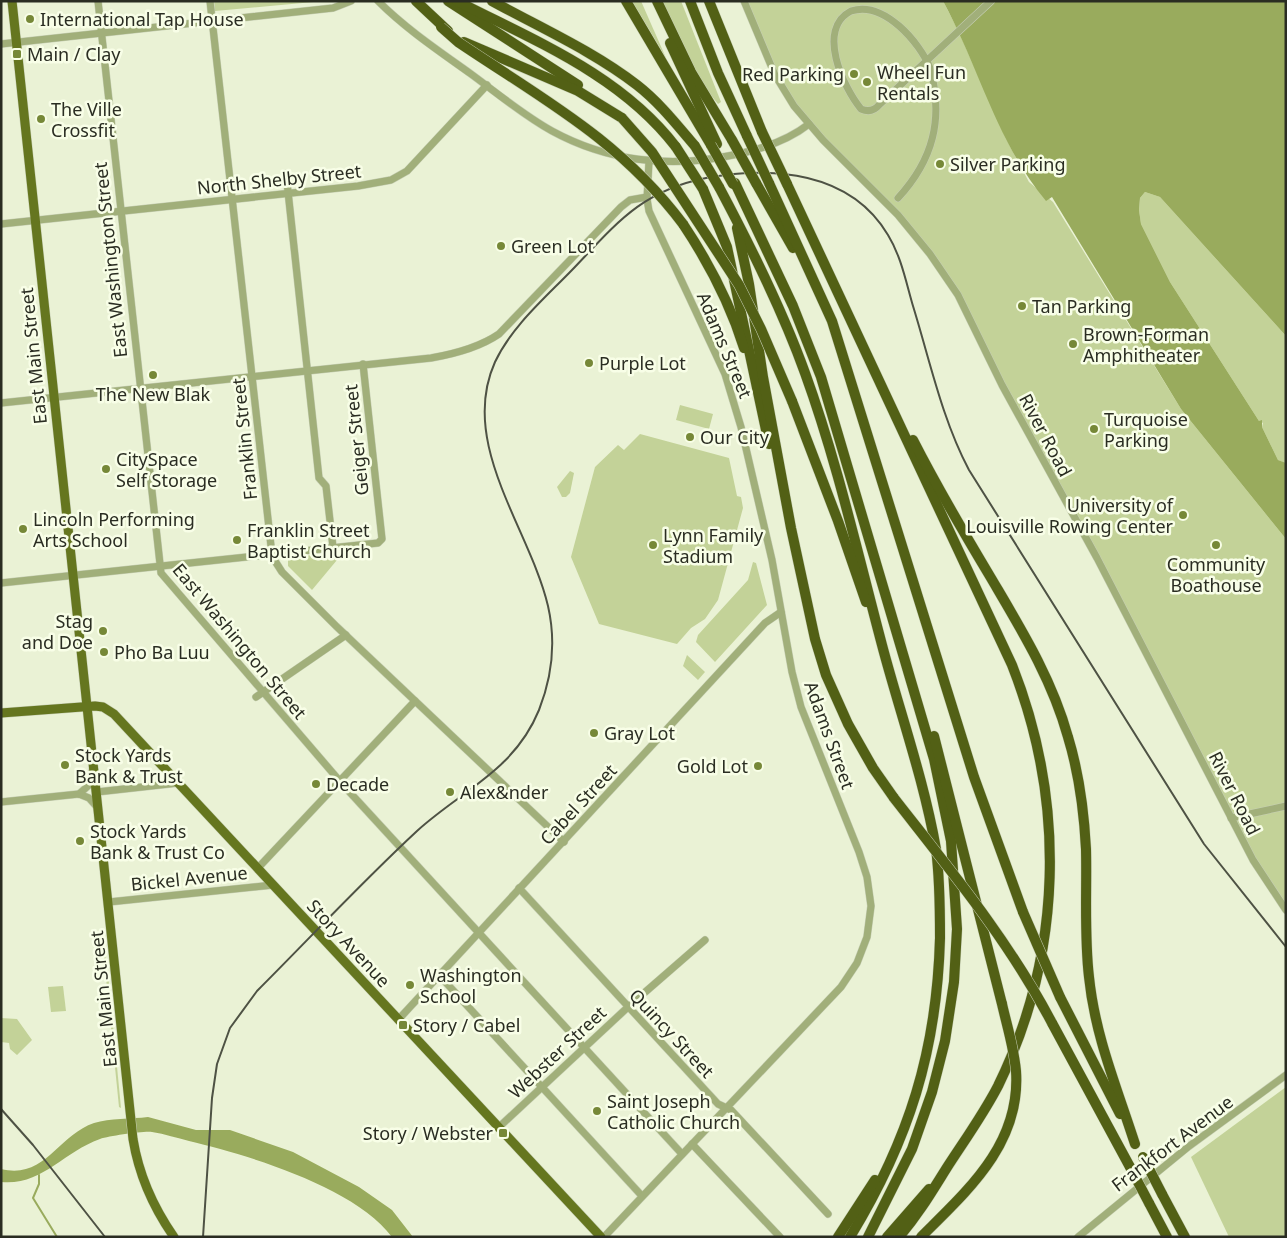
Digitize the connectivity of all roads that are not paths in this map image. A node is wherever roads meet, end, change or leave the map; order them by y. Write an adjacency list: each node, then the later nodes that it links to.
1 (12, 1): 20 (main road, East Main Street)
2 (98, 1): 19 (street, East Washington Street)
3 (210, 1): 17 (street, Franklin Street)
4 (351, 1): 17 (street)
5 (378, 1): 22 (street)
6 (416, 1): 18 (highway)
7 (448, 1): 23 (highway)
8 (456, 1): 44 (highway, bridge)
9 (492, 1): 33 (highway, bridge)
10 (626, 1): 25 (highway)
11 (651, 1): 25 (highway)
12 (657, 1): 39 (highway, bridge)
13 (690, 1): 39 (highway, bridge)
14 (709, 1): 36 (highway, bridge)
15 (744, 1): 24 (street, River Road)
16 (990, 1): 31 (street)
17 (212, 21): 19 (street); 30 (street, Franklin Street)
18 (441, 27): 23 (highway, bridge); 44 (highway, bridge)
19 (102, 33): 20 (street); 32 (street, East Washington Street)
20 (16, 42): 21 (street); 34 (main road, East Main Street)
21 (1, 44)
22 (487, 85): 26 (street); 28 (street, North Shelby Street)
23 (619, 116): 53 (highway, bridge)
24 (808, 124): 26 (street); 67 (street, River Road)
25 (714, 144): 54 (highway, bridge)
26 (649, 161): 29 (street, Adams Street)
27 (286, 173): 28 (street)
28 (288, 193): 30 (street, North Shelby Street); 38 (street)
29 (647, 197): 37 (street); 51 (street, Adams Street)
30 (232, 198): 32 (street, North Shelby Street); 40 (street, Franklin Street)
31 (898, 198)
32 (120, 210): 34 (street, North Shelby Street); 41 (street, East Washington Street)
33 (735, 217): 45 (highway); 53 (highway)
34 (34, 219): 35 (street, North Shelby Street); 42 (main road, East Main Street)
35 (1, 224)
36 (839, 295): 86 (highway); 88 (highway)
37 (363, 364): 38 (street); 46 (street, Geiger Street)
38 (307, 370): 40 (street); 46 (street)
39 (849, 372): 86 (highway, bridge)
40 (252, 375): 41 (street); 47 (street, Franklin Street)
41 (139, 388): 42 (street); 48 (street, East Washington Street)
42 (54, 397): 43 (street); 49 (main road, East Main Street)
43 (1, 403)
44 (762, 416): 45 (highway)
45 (791, 528): 101 (highway, bridge)
46 (333, 547): 47 (street)
47 (273, 554): 48 (street); 52 (street, Franklin Street)
48 (159, 565): 49 (street); 55 (street, East Washington Street)
49 (73, 575): 50 (street); 57 (main road, East Main Street)
50 (1, 583)
51 (781, 612): 68 (street, Cabel Street); 83 (street, Adams Street)
52 (346, 635): 55 (street); 56 (street, Franklin Street)
53 (882, 645): 77 (highway)
54 (909, 672): 96 (highway); 99 (highway, bridge)
55 (259, 695): 60 (street, East Washington Street)
56 (415, 701): 60 (street); 68 (street, Franklin Street)
57 (88, 707): 58 (main road, Story Avenue); 59 (main road, East Main Street); 61 (main road, Story Avenue)
58 (1, 713)
59 (94, 766): 62 (main road, East Main Street); 63 (street)
60 (340, 781): 69 (street); 74 (street, East Washington Street)
61 (178, 783): 62 (street); 69 (main road, Story Avenue)
62 (97, 792): 66 (main road, East Main Street)
63 (79, 794): 64 (street); 66 (street)
64 (1, 802)
65 (1286, 806): 67 (street)
66 (98, 809): 72 (main road, East Main Street)
67 (1231, 818): 73 (street, River Road)
68 (564, 842): 71 (street, Cabel Street)
69 (257, 869): 70 (main road, Story Avenue)
70 (273, 885): 72 (street, Bickel Avenue); 79 (main road, Story Avenue)
71 (519, 888): 74 (street, Cabel Street); 78 (street, Quincy Street)
72 (109, 902): 91 (main road, East Main Street)
73 (1286, 910)
74 (478, 932): 76 (street, Cabel Street); 80 (street, East Washington Street)
75 (705, 940): 78 (street, Webster Street)
76 (439, 975): 79 (street, Cabel Street); 82 (street)
77 (936, 995): 94 (highway); 95 (highway)
78 (628, 1007): 80 (street, Webster Street); 83 (street, Quincy Street)
79 (398, 1020): 84 (main road, Story Avenue)
80 (584, 1048): 82 (street, Webster Street); 87 (street, East Washington Street)
81 (1286, 1075): 100 (street, Frankfort Avenue)
82 (542, 1087): 84 (street, Webster Street); 89 (street)
83 (726, 1108): 85 (street, Adams Street); 90 (street, Quincy Street)
84 (498, 1128): 92 (main road, Story Avenue)
85 (692, 1144): 87 (street, Adams Street); 93 (street)
86 (1135, 1144): 102 (highway, bridge)
87 (682, 1154): 89 (street, Adams Street)
88 (946, 1169): 97 (highway); 98 (highway)
89 (642, 1196): 92 (street, Adams Street)
90 (828, 1214)
91 (174, 1237)
92 (602, 1237)
93 (780, 1237)
94 (838, 1237)
95 (850, 1237)
96 (868, 1237)
97 (887, 1237)
98 (899, 1237)
99 (921, 1237)
100 (1078, 1237)
101 (1167, 1237)
102 (1185, 1237)

